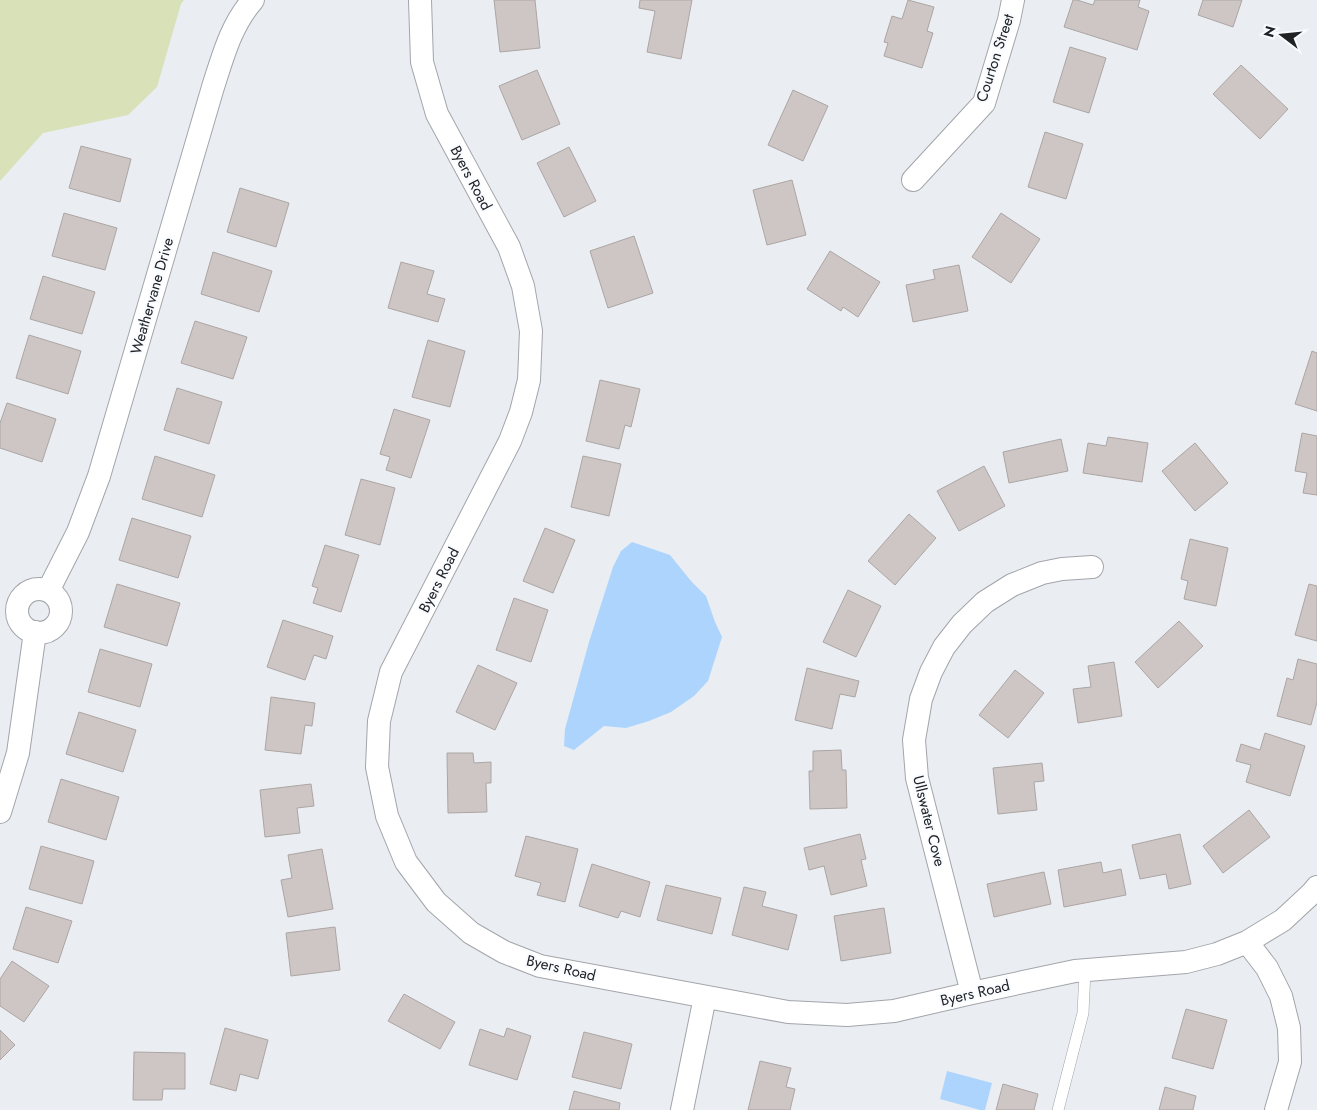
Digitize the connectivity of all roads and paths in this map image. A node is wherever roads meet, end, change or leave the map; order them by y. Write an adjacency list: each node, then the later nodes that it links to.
1 (253, 0): 6 (street, Weathervane Drive)
2 (420, 0): 14 (street, Byers Road)
3 (1014, 0): 4 (street, Courton Street)
4 (913, 180)
5 (1092, 568): 13 (street, Ullswater Cove)
6 (48, 591): 7 (street); 8 (street)
7 (9, 604): 8 (street)
8 (35, 632): 9 (street)
9 (0, 812)
10 (1317, 887): 11 (street, Byers Road)
11 (1247, 942): 12 (street, Byers Road); 17 (street)
12 (1085, 971): 13 (street, Byers Road); 16 (lane)
13 (972, 992): 14 (street, Byers Road)
14 (706, 997): 15 (street)
15 (682, 1110)
16 (1058, 1110)
17 (1276, 1110)

